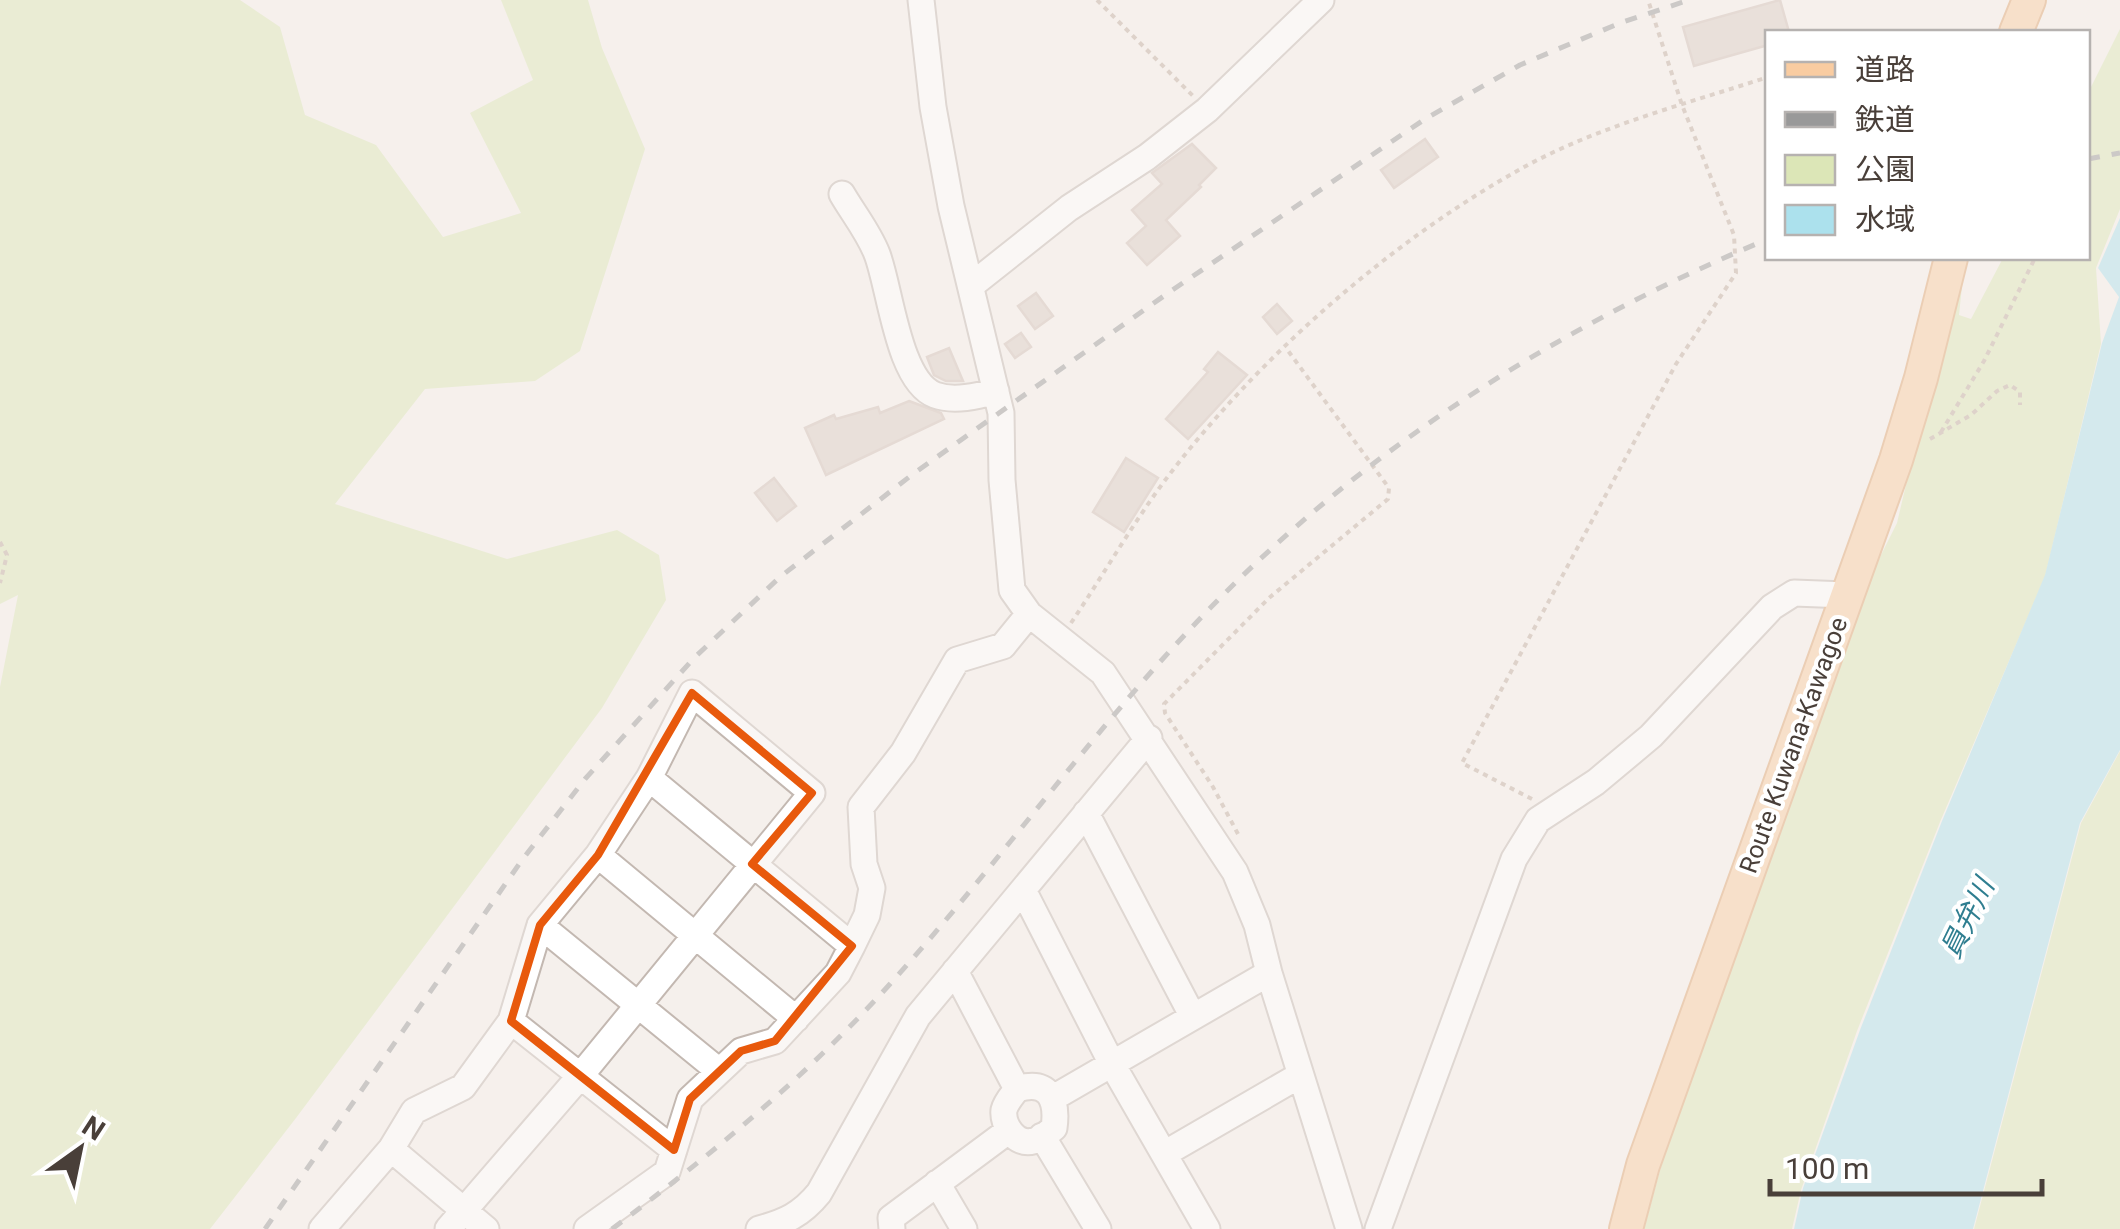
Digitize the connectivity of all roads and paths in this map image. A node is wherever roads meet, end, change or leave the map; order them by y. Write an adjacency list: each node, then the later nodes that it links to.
1 (921, 0): 13 (street)
2 (1097, 0): 9 (path)
3 (1321, 0): 9 (street)
4 (1648, 0): 8 (path)
5 (2029, 0): 6 (main road)
6 (2017, 30)
7 (1765, 78): 8 (path)
8 (1682, 105): 14 (path); 27 (path)
9 (1207, 110): 13 (street)
10 (842, 194): 15 (street)
11 (1950, 260): 18 (main road, Route Kuwana-Kawagoe)
12 (2034, 260): 17 (path)
13 (972, 285): 15 (street)
14 (1286, 348): 23 (path); 26 (path)
15 (996, 391): 22 (street)
16 (2020, 405): 17 (path)
17 (1941, 432): 18 (path)
18 (1896, 460): 21 (main road, Route Kuwana-Kawagoe)
19 (0, 542): 20 (path)
20 (0, 583)
21 (1846, 596): 27 (street); 64 (main road, Route Kuwana-Kawagoe)
22 (1029, 614): 23 (street); 34 (street)
23 (1060, 639): 24 (street)
24 (1149, 738): 28 (street); 36 (street)
25 (648, 778): 29 (street); 30 (street); 30 (street)
26 (1213, 787)
27 (1553, 810): 63 (street)
28 (1086, 814): 31 (street); 38 (street)
29 (598, 855): 32 (street); 33 (street)
30 (752, 864): 33 (street); 34 (street)
31 (1023, 890): 35 (street); 41 (street)
32 (540, 924): 37 (street); 40 (street)
33 (694, 935): 37 (street); 39 (street)
34 (852, 946): 39 (street)
35 (955, 971): 45 (street); 57 (street)
36 (1268, 973): 38 (street); 44 (street)
37 (638, 1005): 42 (street); 43 (street)
38 (1192, 1017): 41 (street)
39 (796, 1019): 42 (street)
40 (511, 1021): 43 (street); 49 (street)
41 (1112, 1064): 46 (street); 51 (street)
42 (720, 1071): 50 (street)
43 (581, 1075): 50 (street); 53 (street)
44 (1300, 1078): 51 (street); 62 (street)
45 (1016, 1089): 46 (street); 47 (street)
46 (1052, 1098): 48 (street)
47 (1008, 1130): 48 (street); 52 (street)
48 (1042, 1136): 60 (street)
49 (391, 1148): 53 (street); 54 (street)
50 (674, 1150): 56 (street)
51 (1164, 1154): 61 (street)
52 (937, 1183): 58 (street); 59 (street)
53 (456, 1220): 55 (street)
54 (322, 1229)
55 (486, 1229)
56 (587, 1229)
57 (758, 1229)
58 (892, 1229)
59 (964, 1229)
60 (1098, 1229)
61 (1207, 1229)
62 (1349, 1229)
63 (1378, 1229)
64 (1626, 1229)

